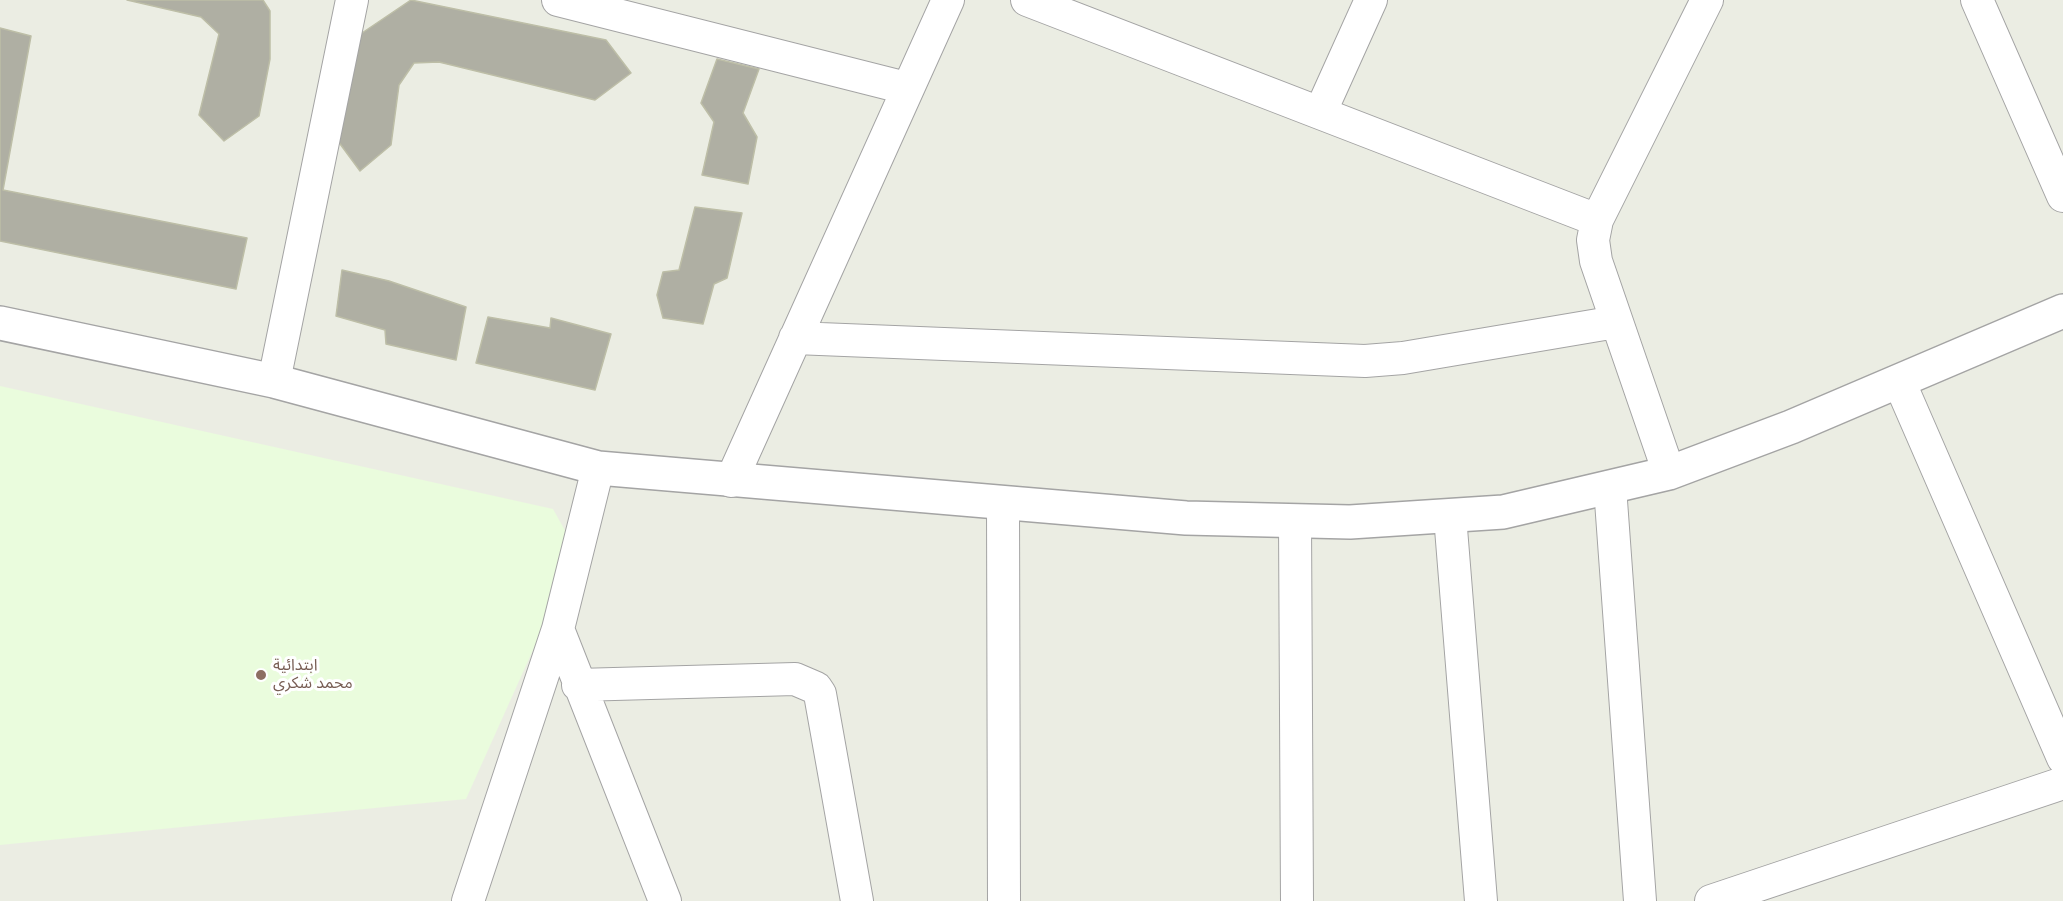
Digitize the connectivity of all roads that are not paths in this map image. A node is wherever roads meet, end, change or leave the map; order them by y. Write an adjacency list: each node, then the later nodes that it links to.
1 (352, 0): 18 (street)
2 (558, 0): 10 (street)
3 (921, 0): 9 (street)
4 (948, 0): 9 (street)
5 (1027, 0): 11 (street)
6 (1371, 0): 11 (street)
7 (1707, 0): 13 (street)
8 (1977, 0): 12 (street)
9 (926, 47): 10 (street)
10 (906, 88): 17 (street)
11 (1320, 113): 13 (street)
12 (2063, 196)
13 (1597, 220): 16 (street)
14 (2063, 311): 19 (street)
15 (0, 322): 18 (street)
16 (1616, 322): 17 (street); 21 (street)
17 (795, 338): 22 (street)
18 (274, 381): 20 (street)
19 (1899, 381): 21 (street); 29 (street)
20 (598, 468): 22 (street); 27 (street)
21 (1669, 473): 23 (street)
22 (730, 481): 24 (street)
23 (1610, 487): 25 (street); 37 (street)
24 (1003, 504): 26 (street); 34 (street)
25 (1450, 516): 26 (street); 36 (street)
26 (1295, 521): 35 (street)
27 (558, 629): 28 (street); 31 (street)
28 (578, 685): 32 (street); 33 (street)
29 (2063, 758)
30 (2063, 783): 38 (street)
31 (468, 901)
32 (665, 901)
33 (857, 901)
34 (1004, 901)
35 (1297, 901)
36 (1481, 901)
37 (1640, 901)
38 (1711, 901)

